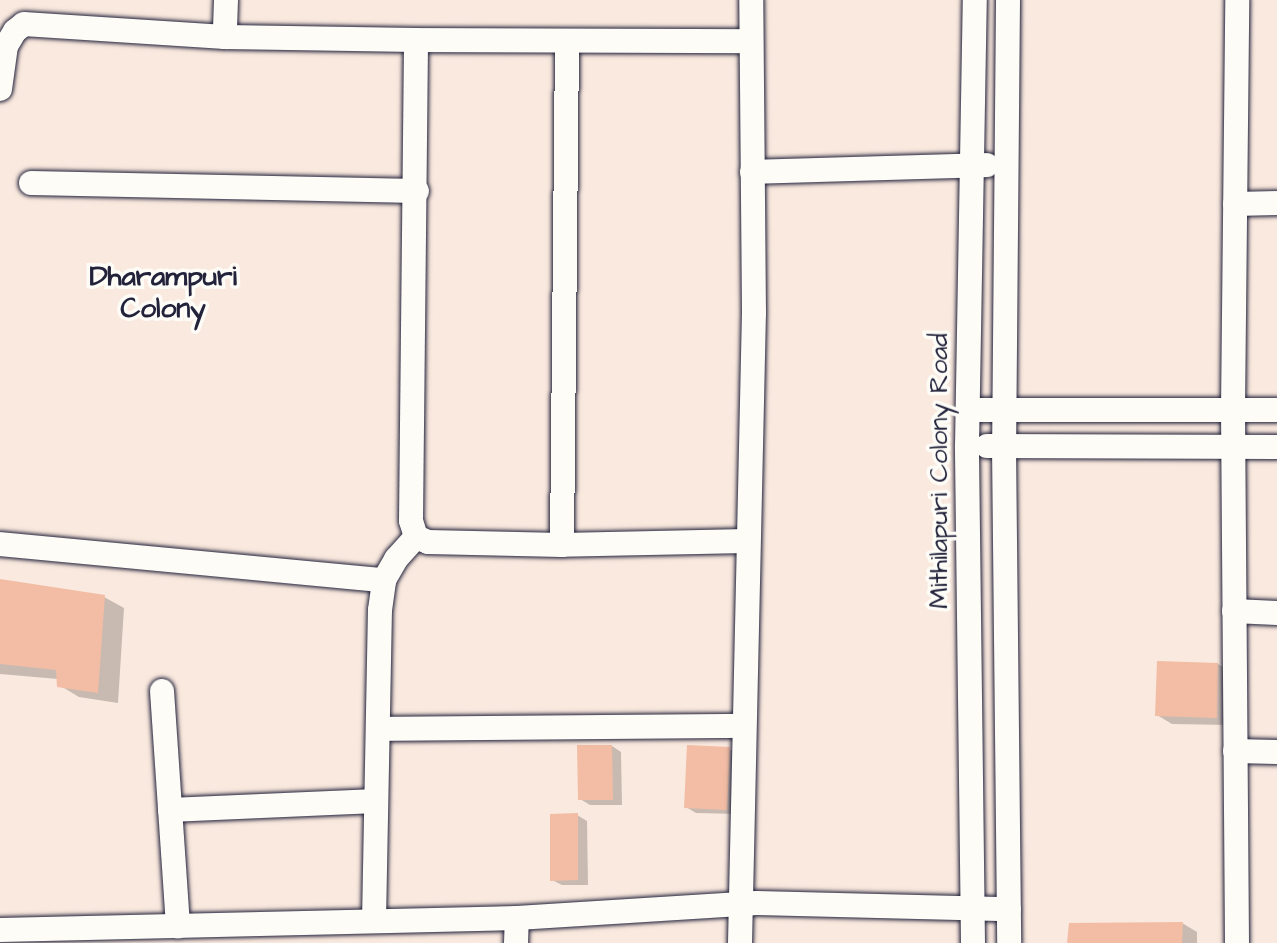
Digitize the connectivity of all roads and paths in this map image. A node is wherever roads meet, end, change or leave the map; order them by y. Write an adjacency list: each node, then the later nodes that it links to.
1 (226, 0): 6 (street)
2 (751, 0): 9 (street)
3 (975, 0): 11 (street, Mithilapuri Colony Road)
4 (1008, 0): 12 (street)
5 (1237, 0): 17 (street)
6 (225, 37): 7 (street); 10 (street)
7 (416, 40): 8 (street); 15 (street)
8 (568, 41): 9 (street); 29 (street)
9 (751, 41): 13 (street)
10 (0, 89)
11 (971, 165): 12 (street); 13 (street); 18 (street, Mithilapuri Colony Road)
12 (1005, 165): 19 (street)
13 (752, 172): 27 (street)
14 (31, 183): 15 (street)
15 (416, 191): 26 (street)
16 (1277, 203): 17 (street)
17 (1235, 204): 20 (street)
18 (969, 410): 19 (street); 22 (street, Mithilapuri Colony Road)
19 (1004, 410): 20 (street); 23 (street)
20 (1233, 410): 21 (street); 24 (street)
21 (1277, 410)
22 (967, 446): 23 (street); 41 (street, Mithilapuri Colony Road)
23 (1003, 446): 24 (street); 42 (street)
24 (1234, 446): 25 (street); 31 (street)
25 (1277, 447)
26 (416, 537): 29 (street); 30 (street)
27 (747, 541): 29 (street); 34 (street)
28 (0, 544): 30 (street)
29 (562, 545)
30 (384, 580): 35 (street)
31 (1234, 611): 32 (street); 36 (street)
32 (1277, 613)
33 (162, 691): 39 (street)
34 (743, 726): 35 (street); 40 (street)
35 (378, 729): 38 (street)
36 (1235, 751): 37 (street); 52 (street)
37 (1277, 752)
38 (376, 801): 39 (street); 44 (street)
39 (170, 810): 45 (street)
40 (739, 904): 41 (street); 43 (street); 49 (street)
41 (974, 908): 42 (street); 50 (street, Mithilapuri Colony Road)
42 (1009, 909): 51 (street)
43 (517, 918): 44 (street); 48 (street)
44 (374, 921): 45 (street)
45 (178, 926): 47 (street)
46 (0, 930): 47 (street)
47 (134, 935)
48 (516, 943)
49 (740, 943)
50 (973, 943)
51 (1009, 943)
52 (1237, 943)

